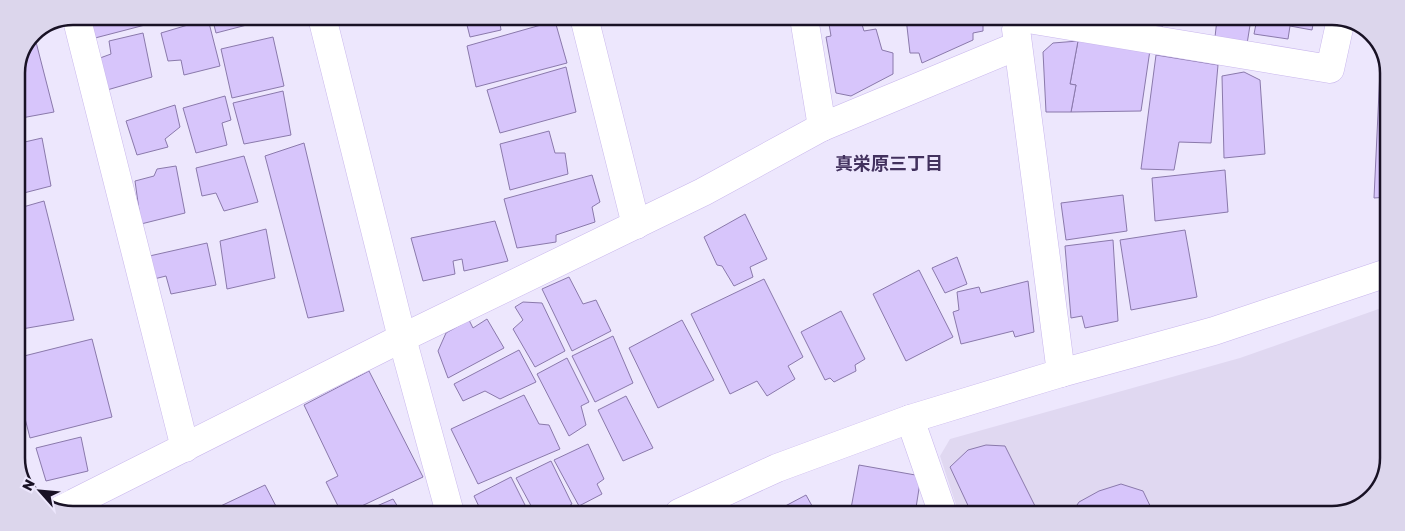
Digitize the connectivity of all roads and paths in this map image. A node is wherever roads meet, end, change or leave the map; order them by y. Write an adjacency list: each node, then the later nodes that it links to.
1 (78, 25): 15 (street)
2 (324, 25): 12 (street)
3 (586, 25): 10 (street)
4 (805, 25): 9 (street)
5 (1016, 25): 8 (street)
6 (1064, 25): 7 (street)
7 (1340, 26)
8 (1018, 46): 9 (street); 13 (street)
9 (822, 127): 10 (street)
10 (636, 225): 12 (street)
11 (1380, 275): 13 (street)
12 (402, 338): 15 (street); 17 (street)
13 (1061, 373): 14 (street)
14 (910, 419): 18 (street); 19 (street)
15 (185, 448): 16 (street)
16 (69, 506)
17 (448, 506)
18 (694, 506)
19 (940, 506)

